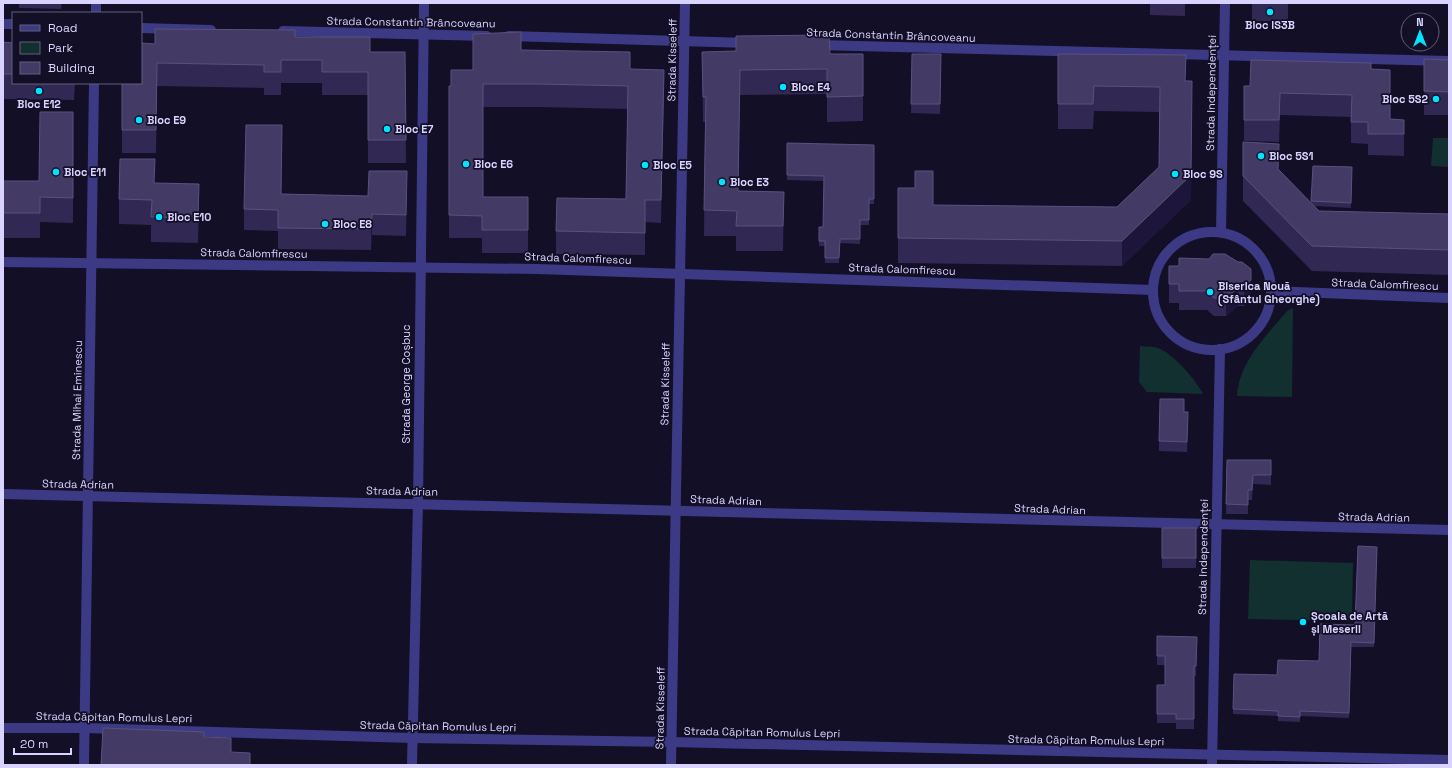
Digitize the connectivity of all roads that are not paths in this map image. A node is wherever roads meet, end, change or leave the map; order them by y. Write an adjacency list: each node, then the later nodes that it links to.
1 (424, 3): 7 (street, Strada George Coșbuc)
2 (685, 3): 8 (street, Strada Kisseleff)
3 (1225, 3): 11 (street, Strada Independenței)
4 (142, 28): 5 (street)
5 (219, 30)
6 (274, 31): 7 (street, Strada Constantin Brâncoveanu)
7 (423, 34): 8 (street, Strada Constantin Brâncoveanu); 17 (street, Strada George Coșbuc)
8 (685, 41): 9 (street, Strada Constantin Brâncoveanu); 18 (street, Strada Kisseleff)
9 (762, 43)
10 (809, 44): 11 (street, Strada Constantin Brâncoveanu)
11 (1224, 56): 12 (street, Strada Constantin Brâncoveanu); 14 (street, Strada Independenței)
12 (1449, 61)
13 (94, 84): 16 (street, Strada Mihai Eminescu)
14 (1221, 232): 19 (street); 20 (street)
15 (3, 262): 16 (street, Strada Calomfirescu)
16 (91, 264): 17 (street, Strada Calomfirescu); 24 (street, Strada Mihai Eminescu)
17 (419, 267): 18 (street, Strada Calomfirescu); 25 (street, Strada George Coșbuc)
18 (679, 274): 19 (street, Strada Calomfirescu); 26 (street, Strada Kisseleff)
19 (1153, 290): 22 (street)
20 (1271, 292): 21 (street, Strada Calomfirescu); 22 (street)
21 (1449, 298)
22 (1220, 349): 27 (street, Strada Independenței)
23 (3, 494): 24 (street, Strada Adrian)
24 (87, 496): 25 (street, Strada Adrian); 30 (street, Strada Mihai Eminescu)
25 (418, 503): 26 (street, Strada Adrian); 31 (street, Strada George Coșbuc)
26 (675, 510): 27 (street, Strada Adrian); 32 (street, Strada Kisseleff)
27 (1216, 526): 28 (street, Strada Adrian); 33 (street, Strada Independenței)
28 (1449, 530)
29 (3, 728): 30 (street, Strada Căpitan Romulus Lepri)
30 (85, 728): 31 (street, Strada Căpitan Romulus Lepri); 35 (street, Strada Mihai Eminescu)
31 (412, 738): 32 (street, Strada Căpitan Romulus Lepri); 36 (street, Strada George Coșbuc)
32 (672, 742): 33 (street, Strada Căpitan Romulus Lepri); 37 (street, Strada Kisseleff)
33 (1212, 760): 34 (street, Strada Căpitan Romulus Lepri)
34 (1449, 760)
35 (84, 765)
36 (412, 765)
37 (671, 765)

